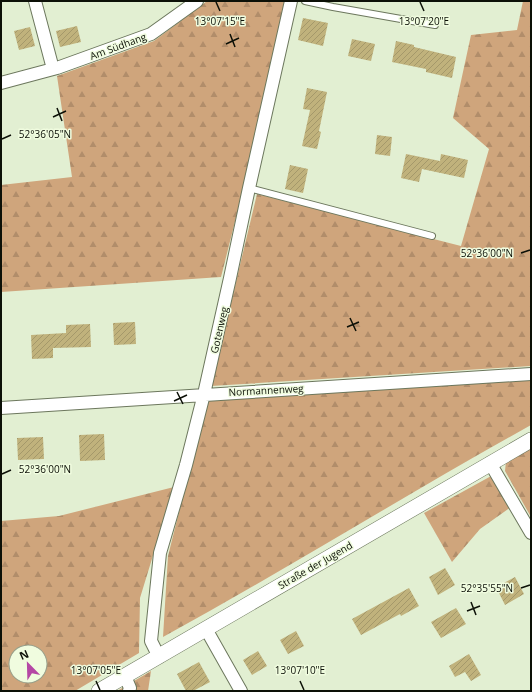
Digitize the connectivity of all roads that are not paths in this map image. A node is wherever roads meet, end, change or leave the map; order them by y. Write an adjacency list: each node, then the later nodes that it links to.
1 (35, 1): 6 (street)
2 (197, 1): 6 (street, Am Südhang)
3 (291, 1): 8 (street, Gotenweg)
4 (305, 1): 5 (lane)
5 (435, 25)
6 (53, 69): 7 (street, Am Südhang)
7 (1, 83)
8 (249, 188): 9 (lane); 11 (street, Gotenweg)
9 (432, 236)
10 (531, 374): 11 (street, Normannenweg)
11 (204, 394): 12 (street, Normannenweg); 17 (street, Gotenweg)
12 (1, 408)
13 (531, 440): 14 (street, Straße der Jugend)
14 (490, 463): 15 (street); 16 (street, Straße der Jugend)
15 (531, 533)
16 (206, 629): 17 (street, Straße der Jugend); 21 (street)
17 (159, 657): 18 (street, Straße der Jugend)
18 (125, 676): 19 (street, Straße der Jugend); 20 (street)
19 (99, 691)
20 (129, 691)
21 (241, 691)

